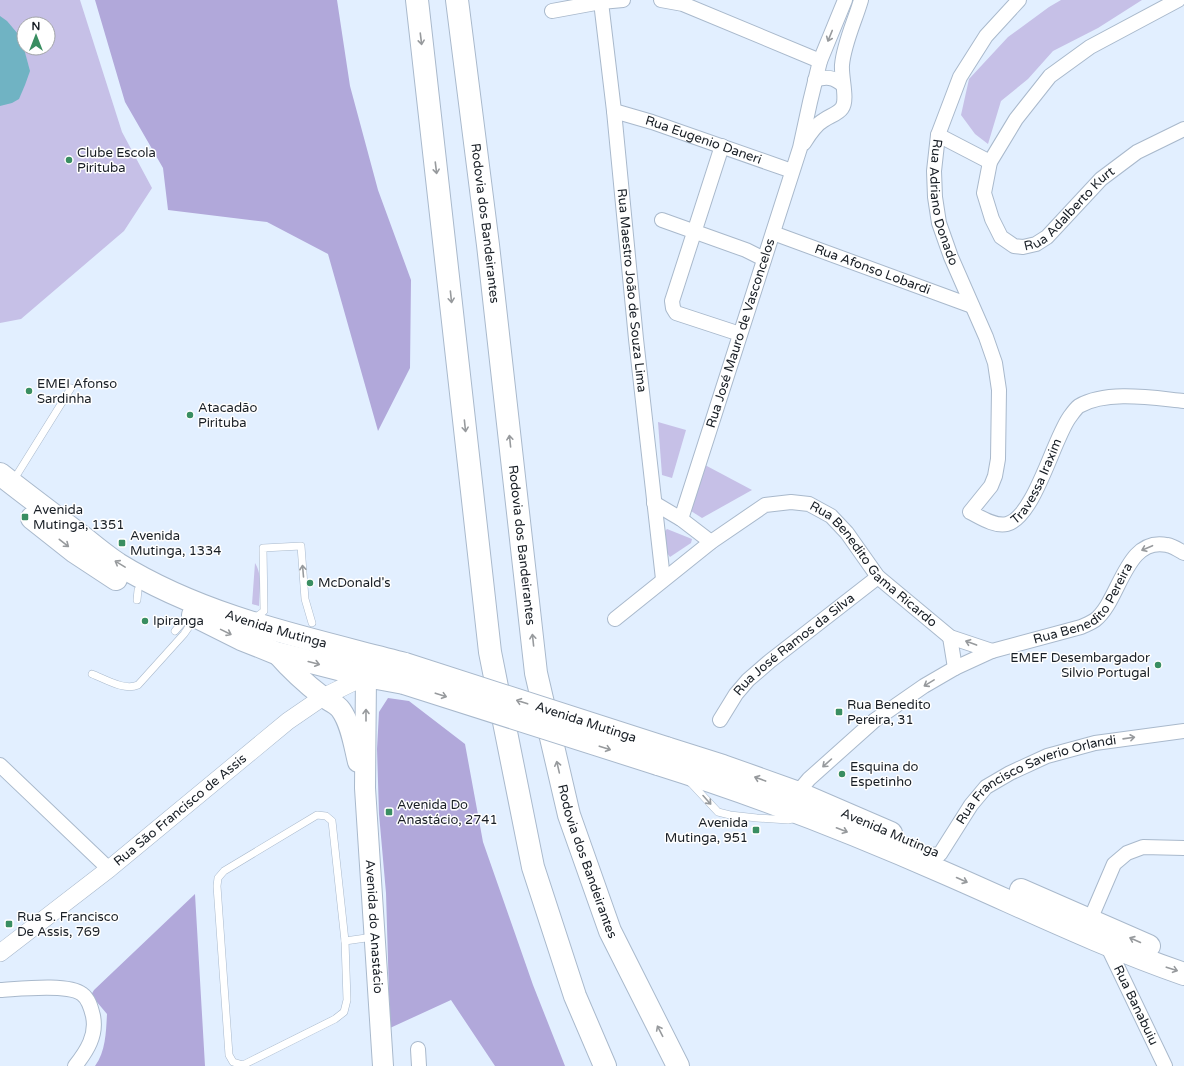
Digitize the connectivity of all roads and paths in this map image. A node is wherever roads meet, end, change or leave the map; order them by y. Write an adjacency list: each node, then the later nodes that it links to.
1 (417, 0): 75 (main road, one-way to 75)
2 (457, 0): 76 (main road, Rodovia dos Bandeirantes, one-way to 2)
3 (623, 0): 9 (street)
4 (661, 0): 11 (street)
5 (845, 0): 11 (street, Rua José Mauro de Vasconcelos, one-way to 11)
6 (861, 0): 13 (street, Rua José Mauro de Vasconcelos)
7 (1019, 0): 18 (street, Rua Adriano Donado)
8 (1178, 0): 21 (street)
9 (601, 2): 10 (street); 15 (street, Rua Maestro João de Souza Lima)
10 (552, 11)
11 (820, 61): 12 (street, Rua José Mauro de Vasconcelos)
12 (815, 80): 13 (street); 14 (street, Rua José Mauro de Vasconcelos)
13 (843, 85): 16 (street, Rua José Mauro de Vasconcelos)
14 (810, 102): 16 (street); 20 (street, Rua José Mauro de Vasconcelos)
15 (614, 111): 19 (street, Rua Eugenio Daneri); 32 (street, Rua Maestro João de Souza Lima)
16 (833, 114): 20 (street, Rua José Mauro de Vasconcelos)
17 (1184, 129): 21 (street, Rua Adalberto Kurt)
18 (938, 136): 21 (street); 27 (street, Rua Adriano Donado)
19 (722, 146): 22 (street, Rua Eugenio Daneri); 24 (street)
20 (800, 148): 22 (street, Rua José Mauro de Vasconcelos)
21 (990, 162)
22 (792, 172): 25 (street, Rua José Mauro de Vasconcelos)
23 (662, 220): 24 (street)
24 (693, 231): 26 (street); 28 (street)
25 (773, 233): 26 (street, Rua José Mauro de Vasconcelos); 27 (street, Rua Afonso Lobardi)
26 (764, 259): 28 (street, Rua José Mauro de Vasconcelos)
27 (972, 306): 30 (street, Travessa Iraxim)
28 (740, 334): 33 (street, Rua José Mauro de Vasconcelos)
29 (71, 388): 31 (lane)
30 (1184, 401)
31 (4, 483): 38 (main road, Avenida Mutinga, one-way to 38); 40 (main road, Avenida Mutinga, one-way to 31)
32 (654, 503): 33 (street); 37 (street, Rua Maestro João de Souza Lima)
33 (681, 519): 34 (street)
34 (711, 542): 36 (street, Rua Benedito Gama Ricardo); 37 (street, Rua Benedito Gama Ricardo)
35 (1184, 553): 45 (street, Rua Benedito Pereira, one-way to 45)
36 (878, 577): 43 (street, Rua Benedito Gama Ricardo); 53 (street, Rua José Ramos da Silva)
37 (663, 579): 39 (street, Rua Benedito Gama Ricardo)
38 (193, 615): 42 (lane); 46 (main road, Avenida Mutinga, one-way to 46); 49 (lane)
39 (615, 619)
40 (250, 622): 41 (lane, one-way to 40); 44 (main road, Avenida Mutinga)
41 (312, 622)
42 (175, 631)
43 (950, 637): 45 (street, Rua Benedito Gama Ricardo, one-way to 43); 48 (street, Rua Benedito Gama Ricardo)
44 (325, 644): 46 (main road); 47 (main road, Avenida Mutinga)
45 (992, 651): 48 (street, Rua Benedito Pereira)
46 (276, 653): 51 (main road, Avenida Mutinga, one-way to 51); 52 (main road, Avenida do Anastácio)
47 (363, 653): 50 (main road, Avenida Mutinga); 51 (main road, Avenida do Anastácio)
48 (955, 668): 58 (street, Rua Benedito Pereira, one-way to 58)
49 (92, 674)
50 (405, 674): 51 (main road, Avenida Mutinga); 55 (main road, Avenida Mutinga, bridge)
51 (366, 676): 52 (street, Rua São Francisco de Assis); 57 (main road, Avenida do Anastácio, one-way to 51)
52 (324, 697): 57 (main road, Avenida do Anastácio); 62 (street, Rua São Francisco de Assis)
53 (720, 720)
54 (1184, 731): 60 (street, Rua Francisco Saverio Orlandi, one-way to 54)
55 (662, 756): 58 (main road, Avenida Mutinga, one-way to 58); 58 (main road, Avenida Mutinga, one-way to 55)
56 (0, 765): 62 (street)
57 (365, 788): 64 (main road, Avenida do Anastácio)
58 (796, 805): 60 (main road, Avenida Mutinga); 61 (main road, Avenida Mutinga, one-way to 61)
59 (1184, 848): 63 (street)
60 (940, 854): 61 (street); 63 (main road, Avenida Mutinga)
61 (908, 857): 66 (main road, Avenida Mutinga, one-way to 66)
62 (110, 869): 67 (street, Rua São Francisco de Assis)
63 (1090, 920): 66 (street, Rua Banabuiu); 68 (main road, Avenida Mutinga, one-way to 63)
64 (375, 937): 65 (lane); 73 (main road, Avenida do Anastácio)
65 (345, 941): 65 (lane)
66 (1107, 945): 69 (main road, Avenida Mutinga, one-way to 69); 77 (street, Rua Banabuiu)
67 (0, 953)
68 (1184, 959)
69 (1184, 974)
70 (0, 990): 72 (street)
71 (418, 1049): 74 (street)
72 (75, 1066)
73 (383, 1066)
74 (419, 1066)
75 (605, 1066)
76 (678, 1066)
77 (1165, 1066)

